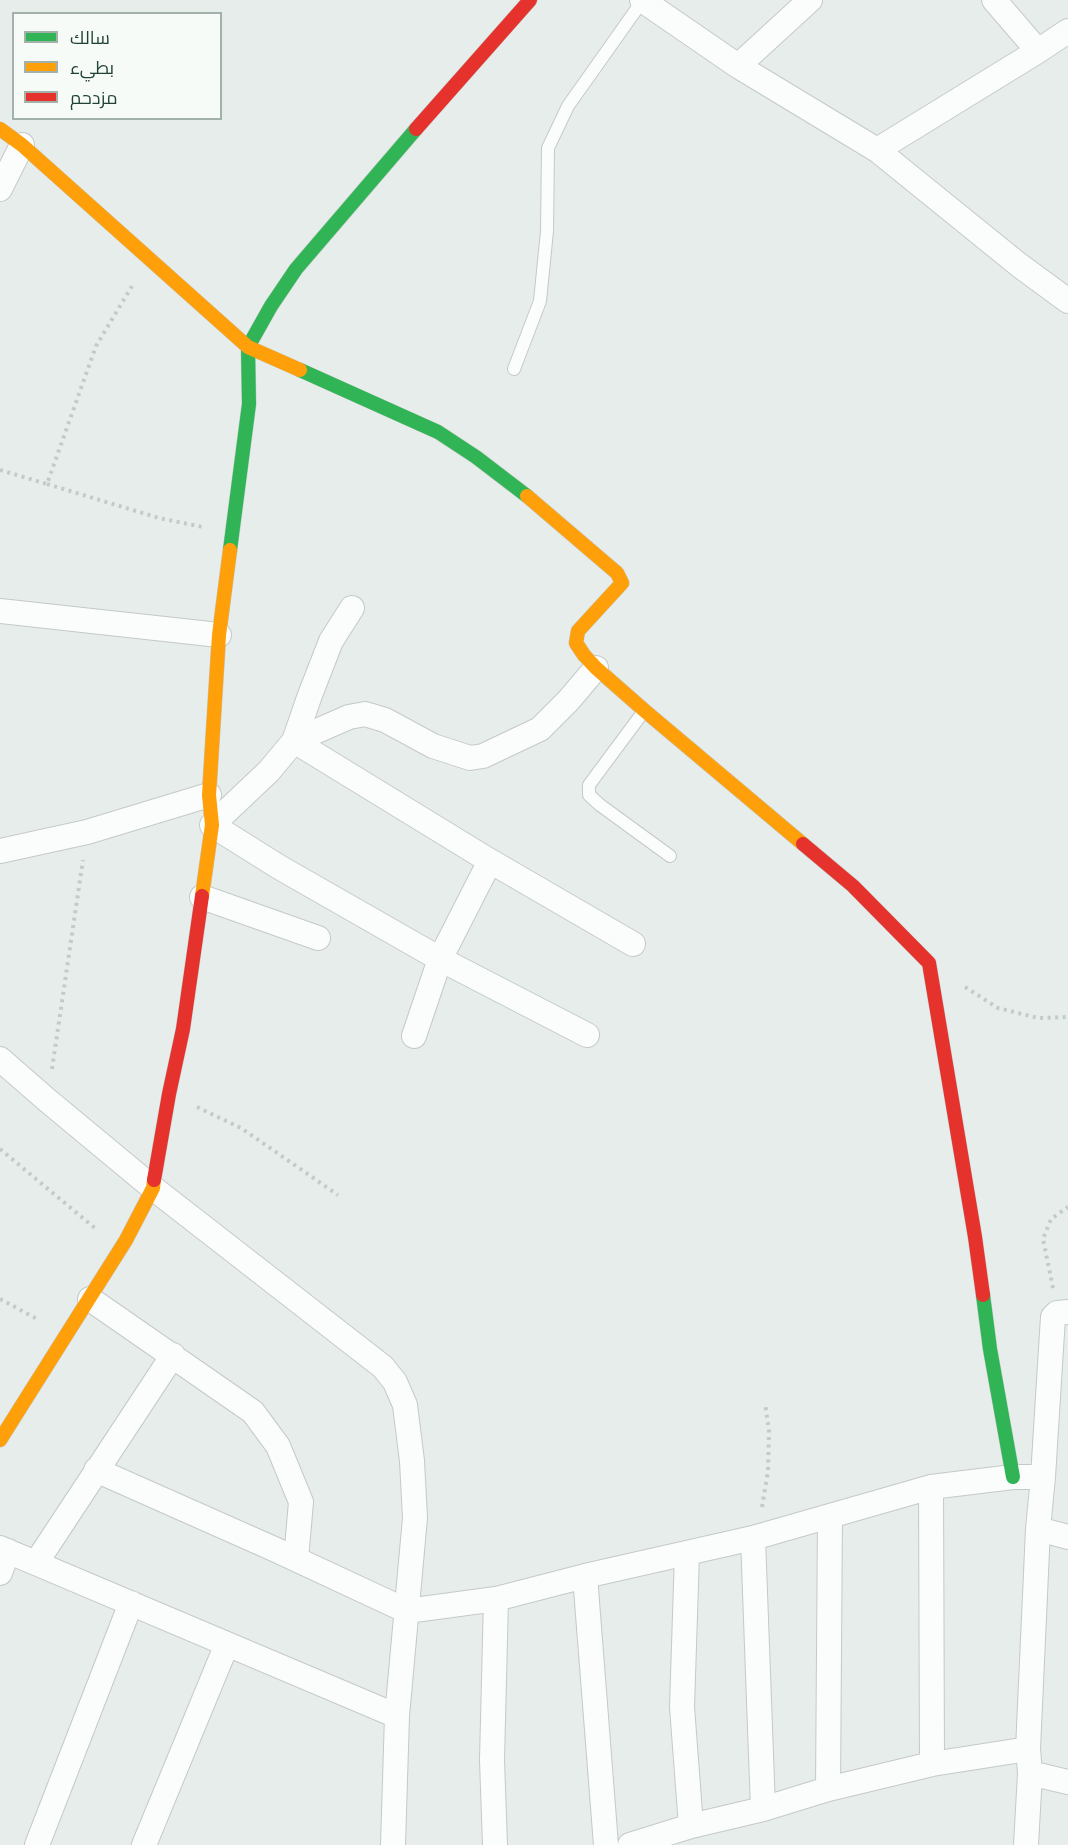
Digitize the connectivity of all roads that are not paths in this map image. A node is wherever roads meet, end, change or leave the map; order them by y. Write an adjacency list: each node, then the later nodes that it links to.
1 (530, 0): 13 (street)
2 (642, 0): 7 (street); 14 (lane)
3 (810, 0): 7 (street)
4 (994, 0): 6 (street)
5 (1068, 31): 6 (street)
6 (1038, 51): 10 (street)
7 (738, 66): 10 (street)
8 (0, 129): 9 (street)
9 (22, 146): 11 (street); 13 (street)
10 (877, 150): 12 (street)
11 (0, 189)
12 (1068, 301)
13 (248, 347): 17 (street); 18 (street)
14 (514, 369)
15 (352, 608): 20 (street)
16 (0, 611): 17 (street)
17 (219, 635): 21 (street)
18 (596, 668): 19 (street); 20 (street)
19 (645, 711): 24 (lane); 39 (street)
20 (294, 741): 22 (street); 25 (street)
21 (209, 795): 22 (street); 23 (street)
22 (212, 825): 26 (street); 29 (street)
23 (0, 851)
24 (670, 856)
25 (490, 861): 28 (street); 29 (street)
26 (202, 897): 27 (street); 33 (street)
27 (318, 939)
28 (633, 944)
29 (440, 959): 30 (street); 31 (street)
30 (587, 1035)
31 (414, 1036)
32 (0, 1059): 33 (street)
33 (153, 1188): 34 (street); 53 (street)
34 (90, 1299): 36 (street); 37 (street)
35 (1063, 1312): 40 (street)
36 (173, 1355): 38 (street); 48 (street)
37 (0, 1440)
38 (96, 1470): 48 (street); 49 (street)
39 (1013, 1477): 40 (street); 41 (street)
40 (1043, 1477): 43 (street)
41 (931, 1487): 42 (street); 57 (street)
42 (830, 1516): 45 (street); 59 (street)
43 (1038, 1529): 44 (street); 56 (street)
44 (1068, 1537)
45 (753, 1538): 46 (street); 60 (street)
46 (687, 1554): 50 (street); 61 (street)
47 (3, 1557): 49 (street)
48 (296, 1559): 53 (street)
49 (36, 1563): 52 (street)
50 (585, 1576): 51 (street); 66 (street)
51 (496, 1599): 53 (street); 65 (street)
52 (131, 1603): 54 (street); 62 (street)
53 (407, 1611): 55 (street)
54 (227, 1644): 55 (street); 63 (street)
55 (397, 1716): 64 (street)
56 (1029, 1761): 57 (street); 58 (street); 68 (street)
57 (932, 1764): 59 (street)
58 (1068, 1782)
59 (828, 1789): 60 (street)
60 (763, 1809): 61 (street)
61 (691, 1826): 67 (street)
62 (37, 1845)
63 (144, 1845)
64 (393, 1845)
65 (495, 1845)
66 (606, 1845)
67 (630, 1845)
68 (1026, 1845)

